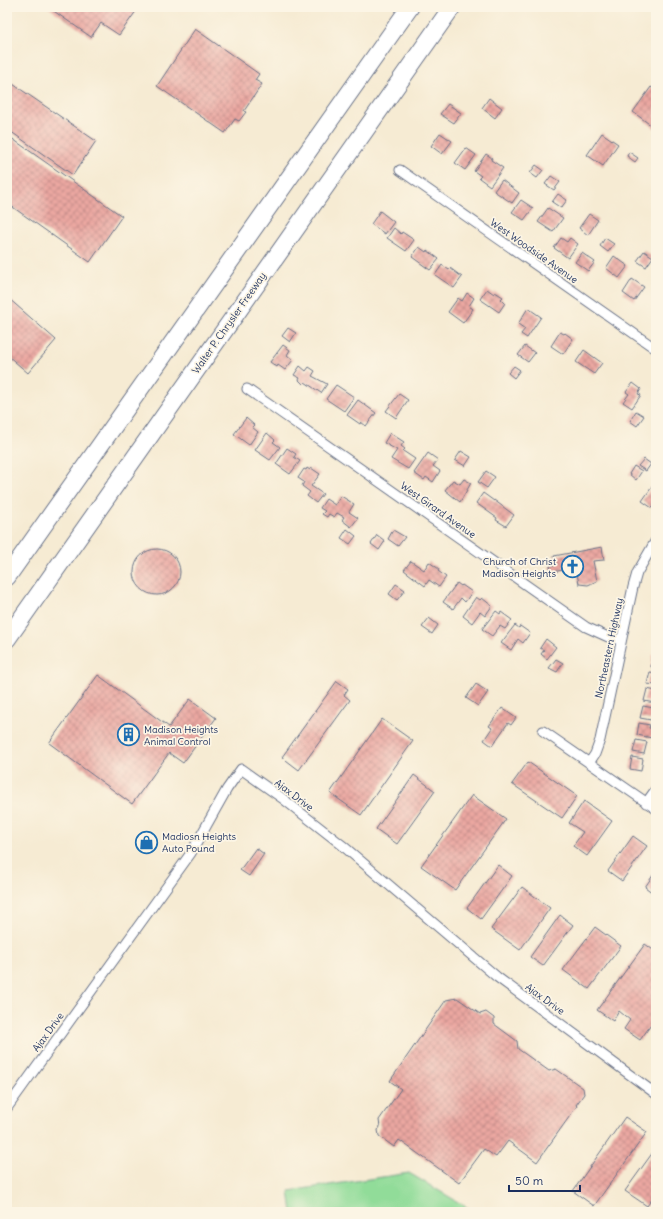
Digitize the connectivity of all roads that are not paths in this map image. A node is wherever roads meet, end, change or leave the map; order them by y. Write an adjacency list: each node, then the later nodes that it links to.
1 (410, 7): 7 (highway)
2 (452, 7): 8 (highway, Walter P. Chrysler Freeway)
3 (400, 170): 4 (street, West Woodside Avenue)
4 (656, 349)
5 (247, 389): 9 (street, West Girard Avenue)
6 (656, 540): 9 (street, Northeastern Highway)
7 (7, 577)
8 (7, 639)
9 (622, 640): 11 (street, Northeastern Highway)
10 (543, 731): 11 (street)
11 (589, 763): 13 (street)
12 (656, 789): 13 (street)
13 (646, 803): 14 (street)
14 (656, 809)
15 (656, 1094): 16 (street, Ajax Drive)
16 (7, 1108)

